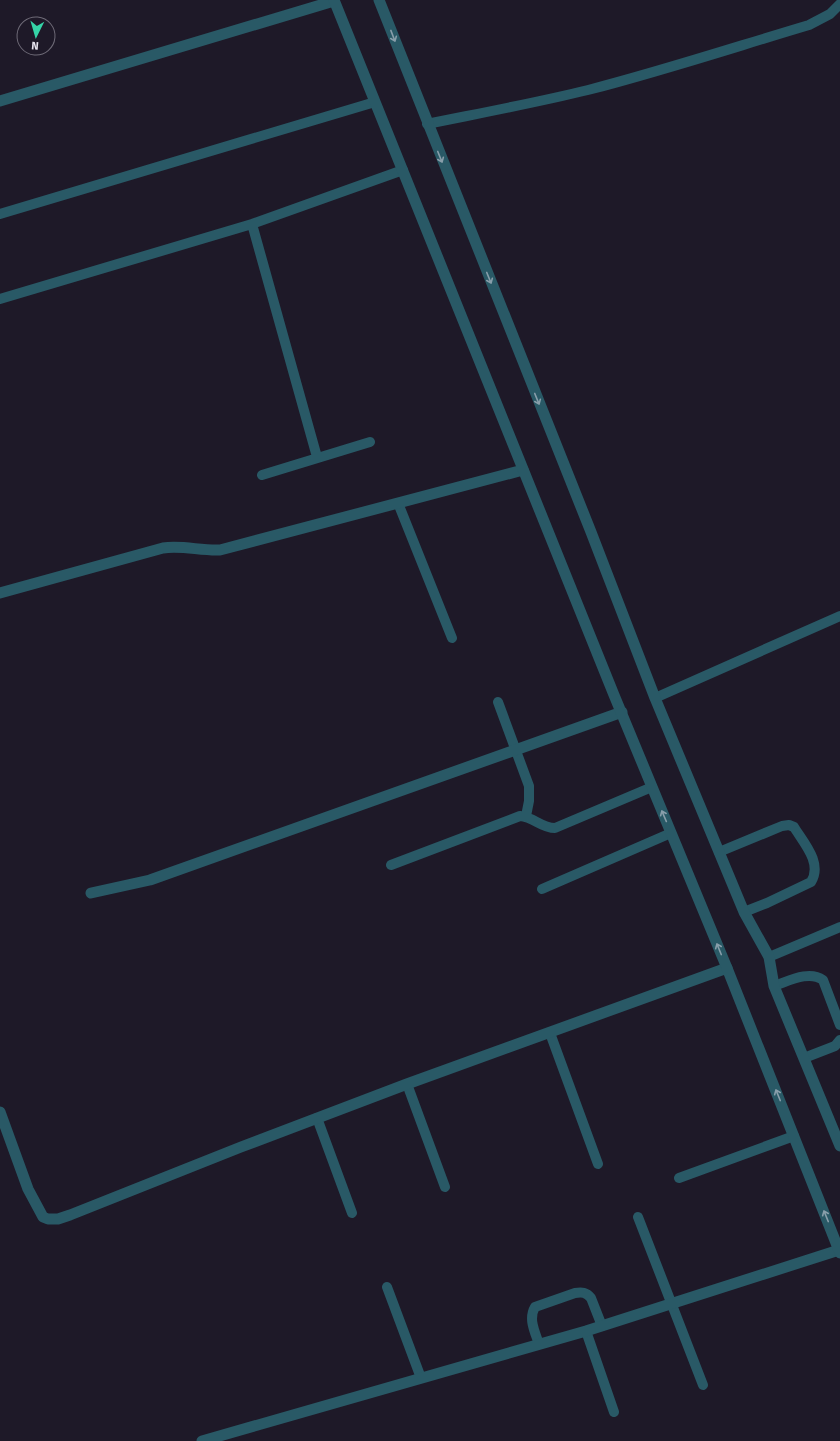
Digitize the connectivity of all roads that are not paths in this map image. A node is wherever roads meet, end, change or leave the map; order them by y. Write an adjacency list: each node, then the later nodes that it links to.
1 (334, 0): 4 (street); 5 (street)
2 (379, 0): 6 (street, one-way to 6)
3 (840, 4): 6 (lane)
4 (0, 101)
5 (375, 102): 7 (street); 8 (lane)
6 (427, 124): 19 (street, one-way to 19)
7 (403, 170): 9 (lane); 13 (street)
8 (0, 214)
9 (252, 224): 10 (lane); 12 (lane)
10 (0, 298)
11 (370, 442): 12 (lane)
12 (317, 458): 14 (lane)
13 (523, 470): 15 (street); 21 (street)
14 (262, 475)
15 (398, 503): 16 (street); 18 (lane)
16 (0, 594)
17 (840, 616): 19 (lane)
18 (452, 638)
19 (655, 698): 26 (street)
20 (498, 702): 22 (lane)
21 (622, 712): 22 (street); 23 (street)
22 (516, 750): 24 (lane); 29 (street)
23 (652, 787): 24 (lane); 25 (street, one-way to 23)
24 (526, 816): 27 (lane)
25 (671, 834): 28 (lane); 33 (street, one-way to 25)
26 (719, 852): 30 (street); 30 (lane)
27 (391, 865)
28 (542, 889)
29 (91, 893)
30 (744, 912): 32 (street)
31 (840, 927): 32 (lane)
32 (769, 957): 34 (street)
33 (727, 968): 36 (street); 42 (street, one-way to 33)
34 (774, 986): 35 (lane); 38 (street)
35 (840, 1025)
36 (550, 1032): 39 (street); 44 (lane)
37 (840, 1040): 38 (lane)
38 (804, 1058): 43 (street)
39 (407, 1084): 41 (street); 46 (lane)
40 (0, 1112): 41 (street)
41 (317, 1118): 47 (lane)
42 (794, 1136): 45 (lane); 49 (street, one-way to 42)
43 (840, 1146)
44 (598, 1164)
45 (679, 1178)
46 (444, 1187)
47 (352, 1213)
48 (638, 1217): 51 (lane)
49 (840, 1251): 51 (street)
50 (387, 1287): 55 (lane)
51 (672, 1304): 52 (street); 56 (lane)
52 (602, 1326): 53 (street); 54 (lane)
53 (586, 1331): 54 (street); 57 (lane)
54 (539, 1344): 55 (street)
55 (421, 1378): 58 (street)
56 (703, 1385)
57 (614, 1412)
58 (202, 1441)

